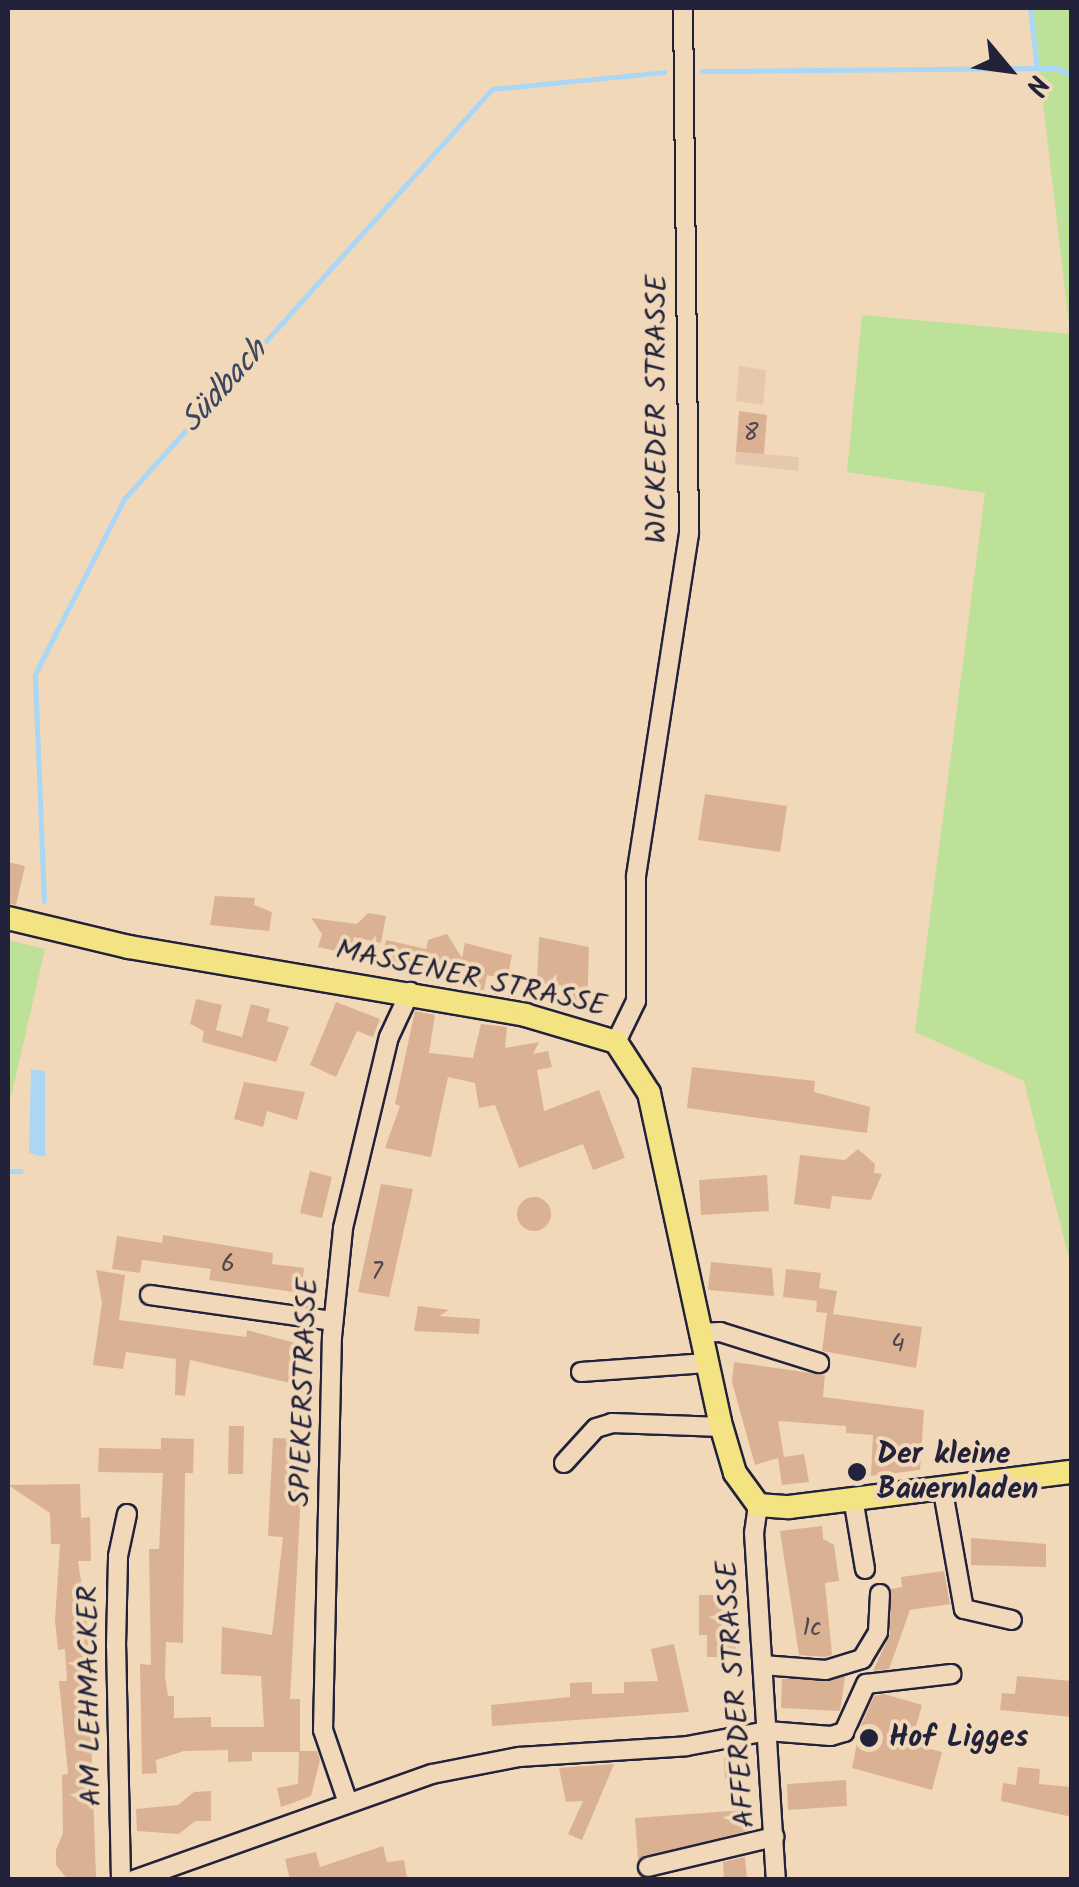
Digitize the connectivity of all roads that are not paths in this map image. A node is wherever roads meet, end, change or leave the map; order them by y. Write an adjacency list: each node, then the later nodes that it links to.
1 (684, 8): 4 (street, WICKEDER STRASSE)
2 (8, 918): 3 (main road, MASSENER STRASSE)
3 (410, 992): 4 (main road, MASSENER STRASSE); 6 (street, SPIEKERSTRASSE)
4 (616, 1042): 7 (main road, MASSENER STRASSE)
5 (150, 1295): 6 (street)
6 (333, 1322): 24 (street, SPIEKERSTRASSE)
7 (700, 1334): 8 (street); 9 (main road, MASSENER STRASSE)
8 (819, 1363)
9 (707, 1364): 10 (street); 11 (main road, MASSENER STRASSE)
10 (581, 1372)
11 (722, 1427): 12 (street); 16 (main road, MASSENER STRASSE)
12 (564, 1463)
13 (1072, 1472): 14 (main road)
14 (942, 1486): 15 (main road); 20 (street)
15 (853, 1498): 16 (main road); 18 (street)
16 (758, 1504): 21 (street, AFFERDER STRASSE)
17 (128, 1514): 27 (street, AM LEHMACKER)
18 (865, 1569)
19 (880, 1594): 21 (street)
20 (1012, 1620)
21 (763, 1665): 23 (street, AFFERDER STRASSE)
22 (951, 1674): 23 (street)
23 (767, 1731): 24 (street); 25 (street, AFFERDER STRASSE)
24 (347, 1800): 28 (street)
25 (774, 1836): 26 (street); 29 (street, AFFERDER STRASSE)
26 (648, 1867)
27 (122, 1880)
28 (134, 1880)
29 (776, 1880)

